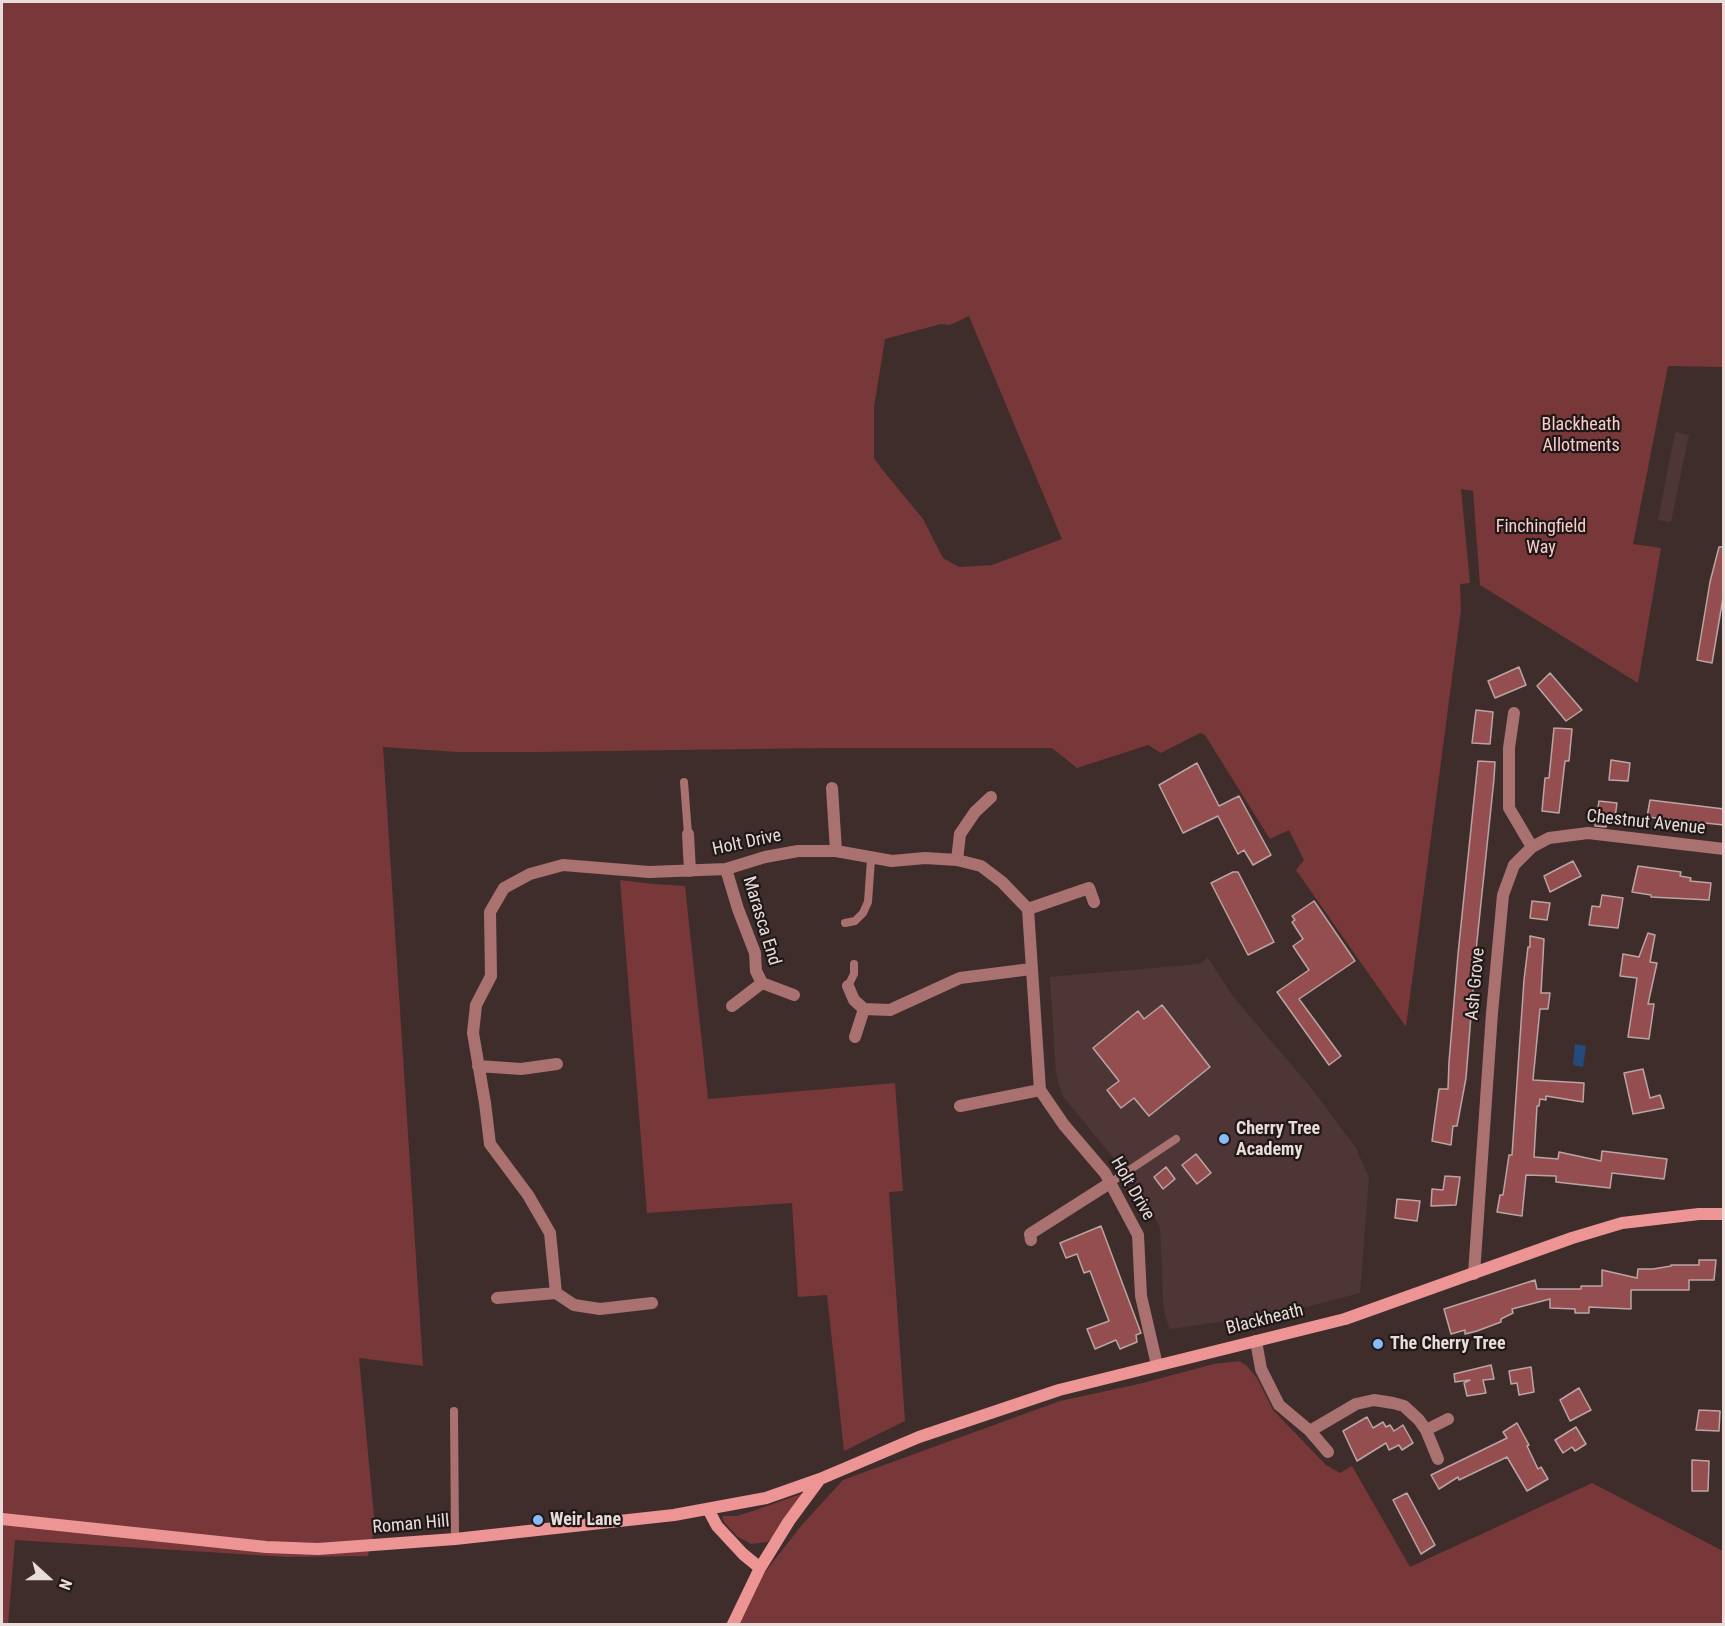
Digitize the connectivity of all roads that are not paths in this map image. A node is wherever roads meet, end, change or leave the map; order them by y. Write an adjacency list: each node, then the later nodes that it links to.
1 (1514, 713): 6 (street)
2 (684, 782): 5 (lane)
3 (832, 788): 8 (street)
4 (991, 797): 10 (street)
5 (687, 834): 12 (street)
6 (1532, 847): 7 (street, Chestnut Avenue); 32 (street, Ash Grove)
7 (1724, 849)
8 (836, 851): 9 (street, Holt Drive); 11 (street, Holt Drive)
9 (871, 859): 10 (street, Holt Drive); 15 (lane)
10 (957, 860): 14 (street, Holt Drive)
11 (726, 869): 12 (street, Holt Drive); 18 (street, Marasca End)
12 (690, 871): 25 (street, Holt Drive)
13 (1094, 902): 14 (street)
14 (1028, 909): 17 (street)
15 (845, 923)
16 (854, 964): 19 (lane)
17 (1031, 969): 22 (street); 26 (street)
18 (762, 984): 20 (street, Marasca End); 21 (street, Marasca End)
19 (848, 986): 22 (street)
20 (794, 995)
21 (732, 1006)
22 (864, 1010): 23 (street)
23 (855, 1037)
24 (557, 1064): 25 (street)
25 (478, 1066): 33 (street, Holt Drive)
26 (1040, 1090): 27 (street); 29 (street, Holt Drive)
27 (960, 1106)
28 (1176, 1139): 29 (lane)
29 (1110, 1183): 31 (street); 37 (street, Holt Drive)
30 (1724, 1214): 32 (main road, Blackheath)
31 (1030, 1232)
32 (1474, 1274): 36 (main road, Blackheath)
33 (556, 1293): 34 (street); 35 (street)
34 (498, 1298)
35 (652, 1303)
36 (1256, 1341): 37 (main road, Blackheath); 41 (street)
37 (1157, 1365): 44 (main road, Blackheath)
38 (454, 1411): 47 (lane)
39 (1448, 1419): 40 (street)
40 (1426, 1430): 41 (street); 43 (street)
41 (1310, 1431): 42 (street)
42 (1328, 1452)
43 (1438, 1459)
44 (820, 1479): 45 (main road, Roman Hill); 48 (main road)
45 (708, 1509): 47 (main road, Roman Hill); 48 (main road)
46 (2, 1519): 47 (main road, Roman Hill)
47 (456, 1539)
48 (760, 1568): 49 (main road)
49 (733, 1624)

